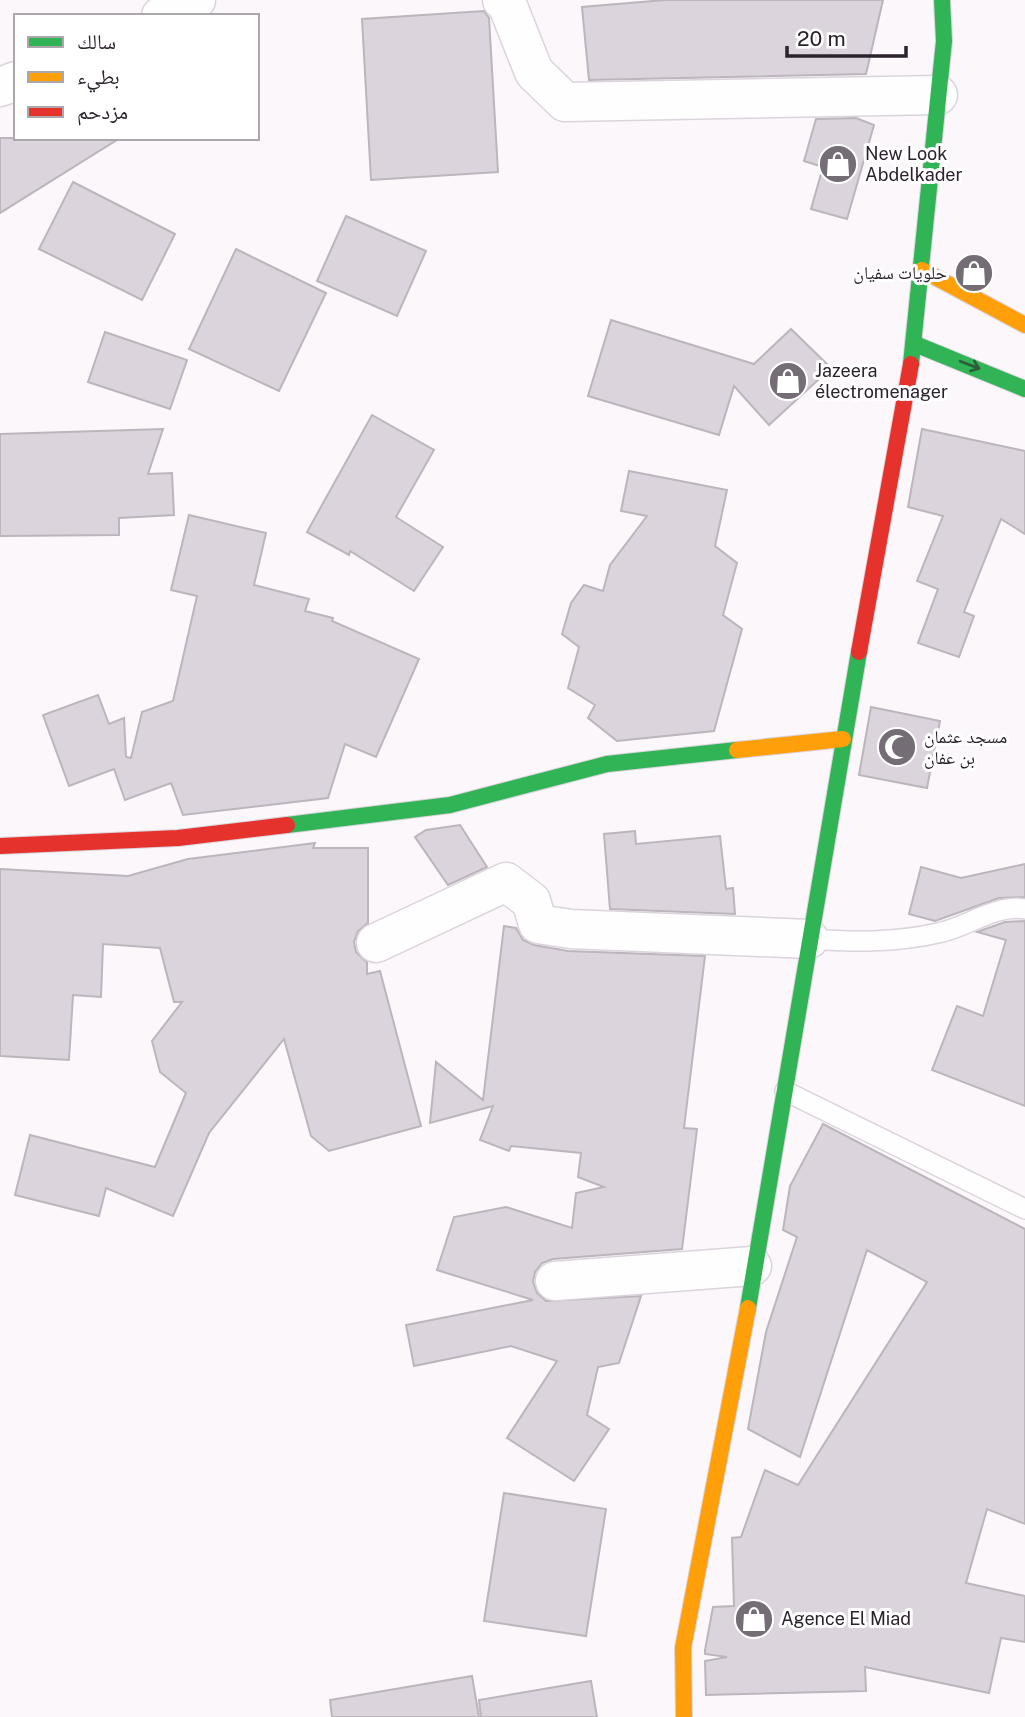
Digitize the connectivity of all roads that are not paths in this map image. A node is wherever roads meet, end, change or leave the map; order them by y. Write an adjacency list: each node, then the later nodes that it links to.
1 (195, 0): 4 (street)
2 (502, 0): 5 (street)
3 (942, 0): 5 (main road)
4 (165, 14)
5 (938, 95): 6 (main road)
6 (922, 270): 7 (main road); 8 (main road)
7 (1025, 325)
8 (915, 344): 9 (main road, one-way to 9); 10 (main road)
9 (1025, 389)
10 (843, 739): 11 (main road); 13 (main road)
11 (0, 846)
12 (1025, 909): 13 (lane)
13 (809, 939): 14 (street); 15 (main road)
14 (376, 943)
15 (785, 1091): 16 (lane); 17 (main road)
16 (1025, 1209)
17 (752, 1266): 18 (street); 19 (main road)
18 (555, 1281)
19 (684, 1717)

